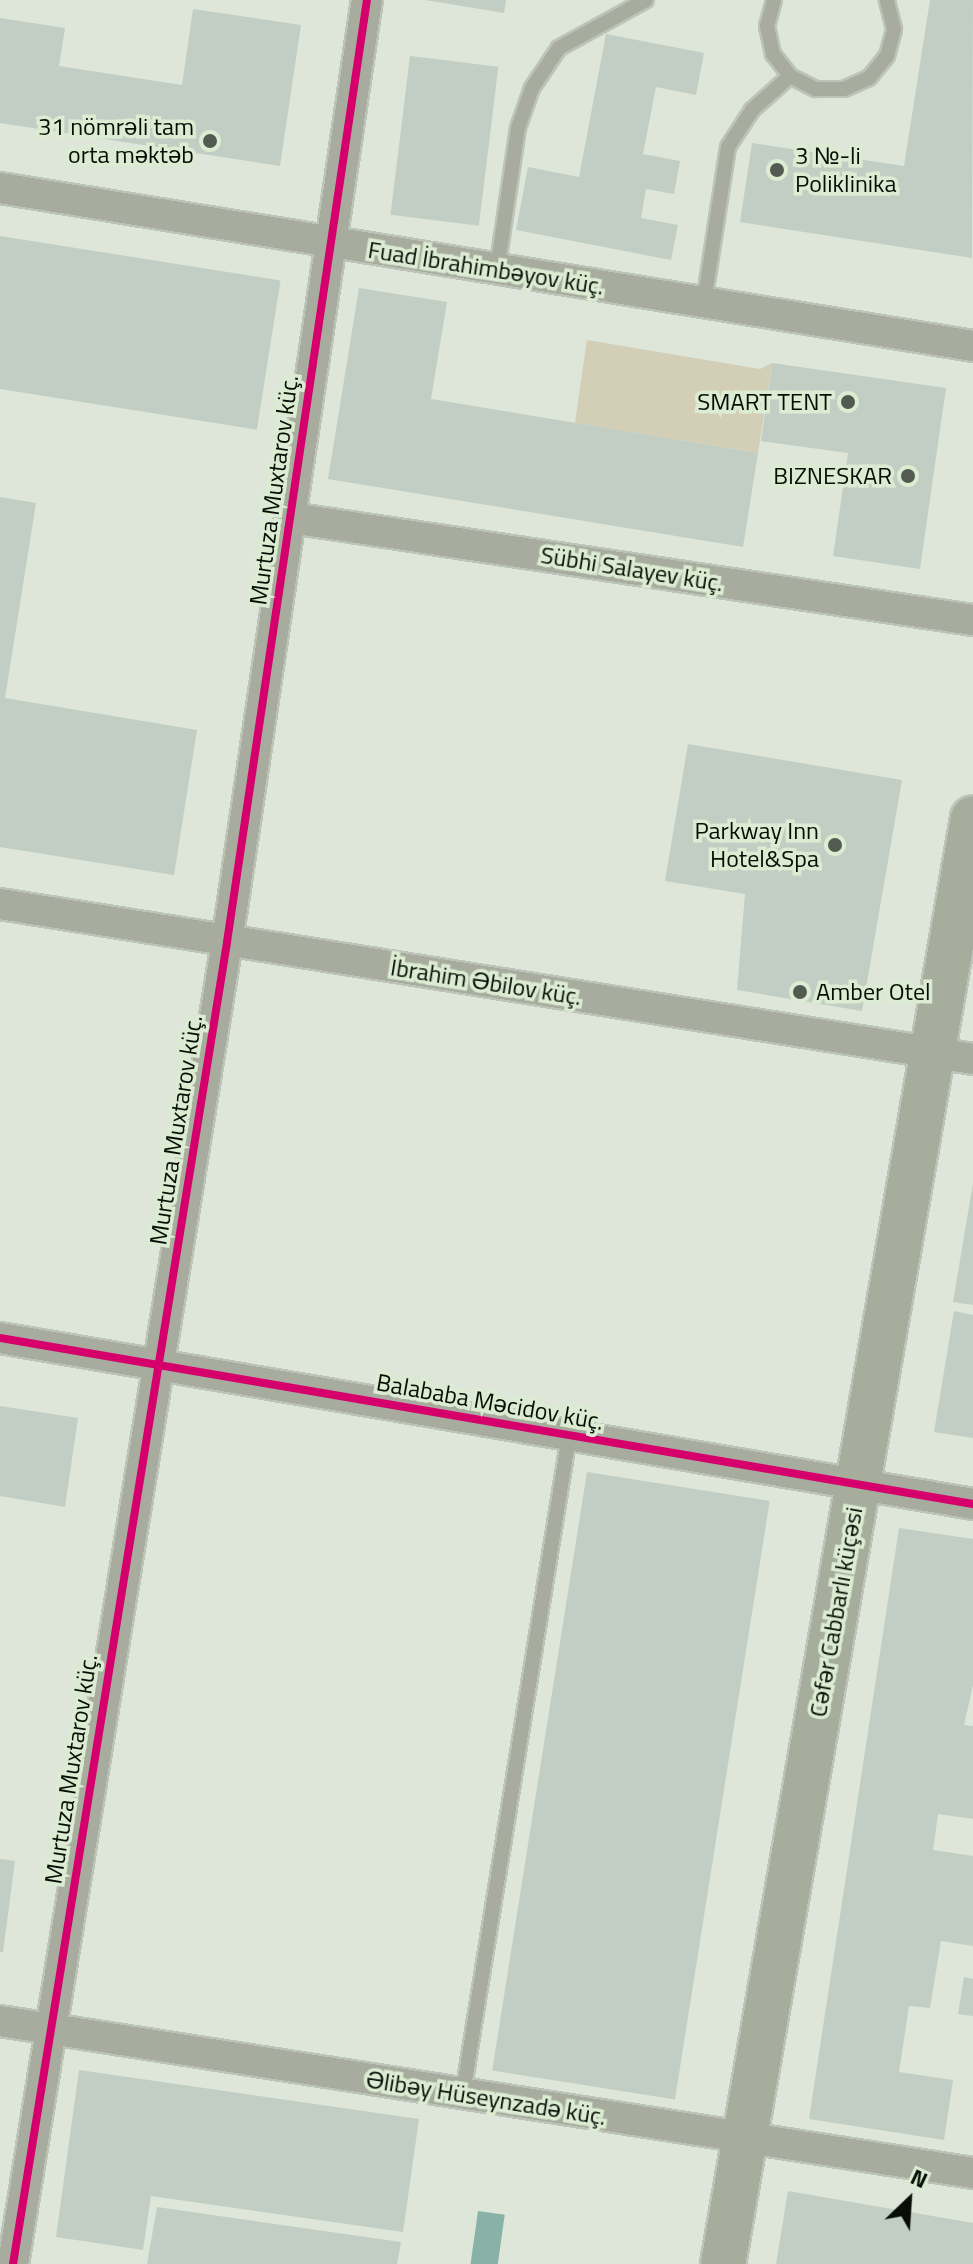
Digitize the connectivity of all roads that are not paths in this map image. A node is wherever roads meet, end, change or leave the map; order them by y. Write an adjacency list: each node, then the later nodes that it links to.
1 (367, 0): 7 (street, Murtuza Muxtarov küç.)
2 (646, 0): 8 (lane)
3 (774, 0): 5 (lane)
4 (887, 0): 5 (lane)
5 (790, 76): 9 (lane)
6 (0, 188): 7 (street, Fuad İbrahimbəyov küç.)
7 (329, 243): 8 (street, Fuad İbrahimbəyov küç.); 11 (street, Murtuza Muxtarov küç.)
8 (497, 270): 9 (street, Fuad İbrahimbəyov küç.)
9 (704, 302): 10 (street, Fuad İbrahimbəyov küç.)
10 (973, 346)
11 (291, 518): 12 (street, Sübhi Salayev küç.); 15 (street, Murtuza Muxtarov küç.)
12 (973, 620)
13 (973, 818): 16 (main road, Cəfər Cabbarlı küçəsi)
14 (0, 904): 15 (street, İbrahim Əbilov küç.)
15 (227, 942): 16 (street, İbrahim Əbilov küç.); 18 (street, Murtuza Muxtarov küç.)
16 (953, 1056): 20 (main road, Cəfər Cabbarlı küçəsi)
17 (0, 1338): 18 (street, Balababa Məcidov küç.)
18 (158, 1365): 19 (street, Balababa Məcidov küç.); 23 (street, Murtuza Muxtarov küç.)
19 (569, 1436): 20 (street, Balababa Məcidov küç.); 24 (lane)
20 (858, 1485): 21 (street, Balababa Məcidov küç.); 25 (main road, Cəfər Cabbarlı küçəsi)
21 (973, 1504)
22 (0, 2021): 23 (street, Əlibəy Hüseynzadə küç.)
23 (49, 2029): 24 (street, Əlibəy Hüseynzadə küç.); 27 (street, Murtuza Muxtarov küç.)
24 (463, 2093): 25 (street, Əlibəy Hüseynzadə küç.)
25 (744, 2140): 26 (street, Əlibəy Hüseynzadə küç.); 28 (main road, Cəfər Cabbarlı küçəsi)
26 (973, 2173)
27 (13, 2264)
28 (723, 2264)

